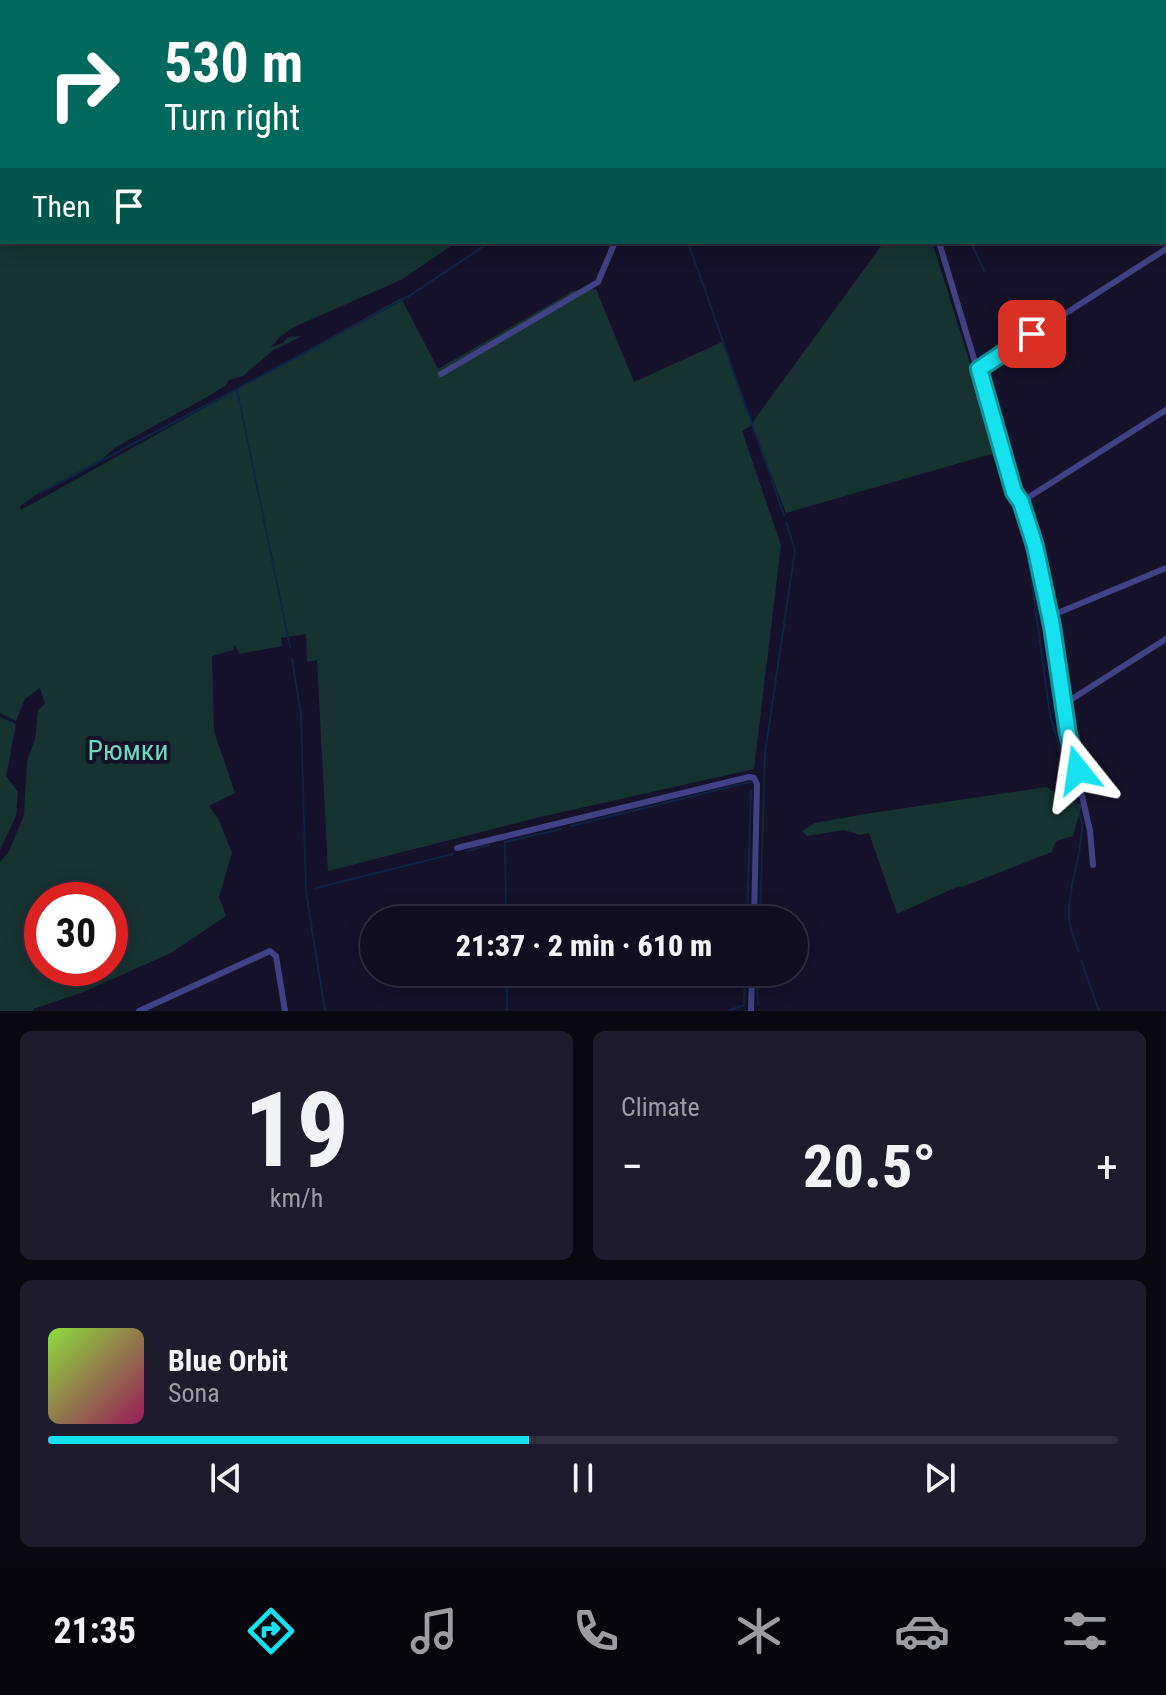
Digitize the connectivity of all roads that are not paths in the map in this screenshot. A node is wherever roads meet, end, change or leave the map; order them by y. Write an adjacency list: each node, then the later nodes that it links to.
1 (614, 244): 5 (street)
2 (940, 244): 4 (street)
3 (1166, 249): 4 (street)
4 (979, 369): 7 (street)
5 (441, 374)
6 (1166, 410): 7 (street)
7 (1021, 502): 9 (street)
8 (1166, 568): 9 (street)
9 (1048, 617): 11 (street)
10 (1166, 639): 11 (street)
11 (1064, 704): 13 (street)
12 (457, 848): 14 (street)
13 (1093, 865)
14 (754, 906)
15 (752, 986): 18 (street)
16 (139, 1011): 17 (street)
17 (285, 1011)
18 (751, 1011)

